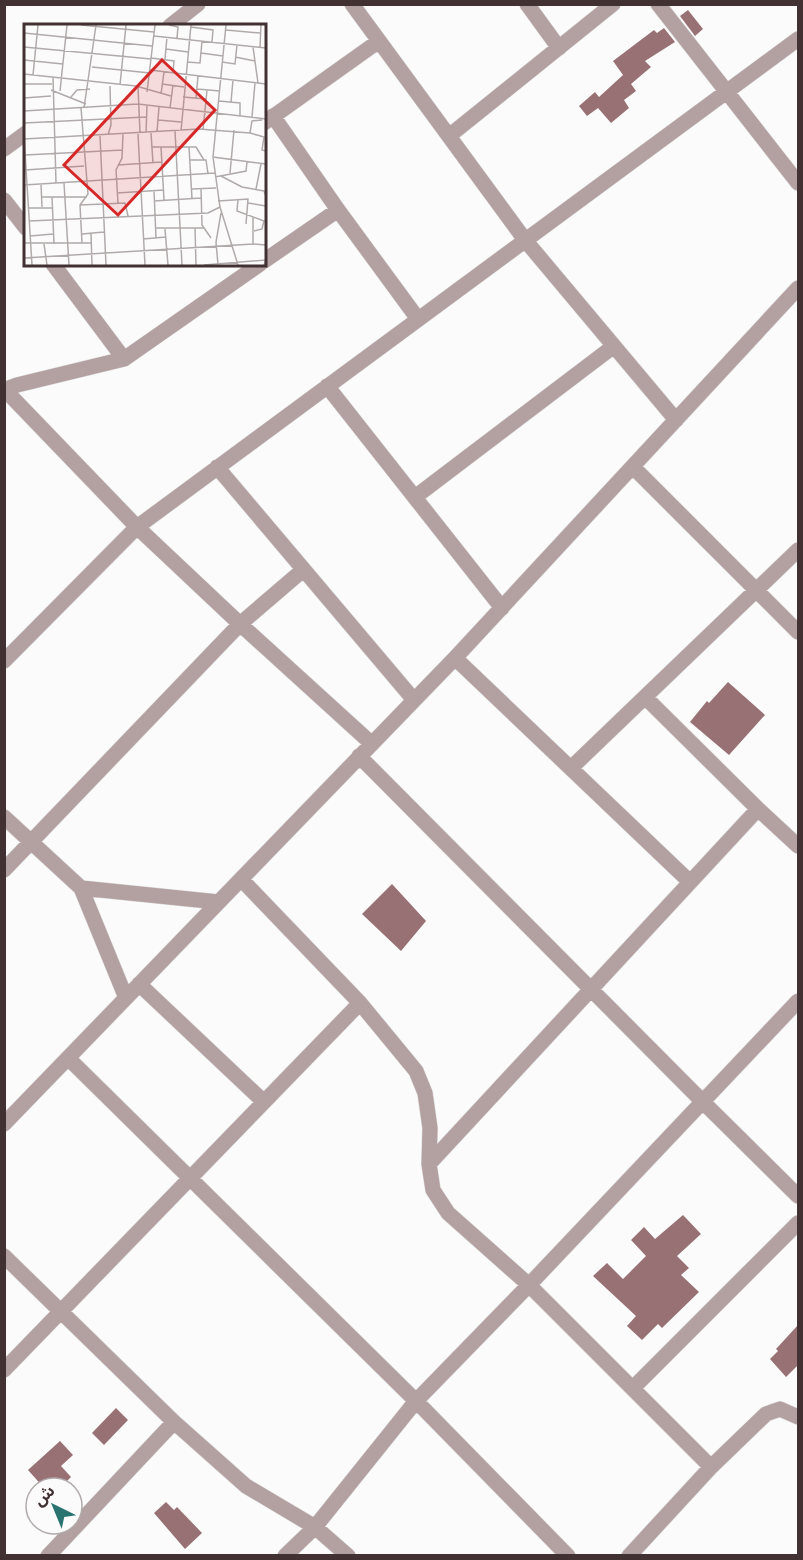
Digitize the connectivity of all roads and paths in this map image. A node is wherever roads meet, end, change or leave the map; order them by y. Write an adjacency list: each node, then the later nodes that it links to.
1 (352, 4): 8 (street)
2 (527, 4): 9 (street)
3 (613, 4): 9 (street)
4 (658, 4): 10 (street)
5 (190, 7): 6 (street)
6 (172, 24)
7 (798, 39): 10 (street)
8 (379, 41): 11 (street); 13 (street)
9 (559, 48): 13 (street)
10 (726, 92): 15 (street); 19 (street)
11 (269, 119): 17 (street)
12 (24, 134): 14 (street)
13 (448, 136): 19 (street)
14 (4, 149)
15 (798, 183)
16 (4, 200): 18 (street)
17 (338, 210): 20 (street); 24 (street)
18 (24, 225)
19 (525, 240): 24 (street); 25 (street)
20 (266, 260)
21 (54, 266): 26 (street)
22 (250, 267): 26 (street)
23 (798, 288): 29 (street)
24 (418, 319): 27 (street)
25 (614, 346): 29 (street); 32 (street)
26 (124, 359): 28 (street)
27 (327, 386): 30 (street); 32 (street)
28 (5, 390): 33 (street)
29 (676, 420): 31 (street)
30 (217, 467): 33 (street); 35 (street)
31 (633, 467): 36 (street); 37 (street)
32 (415, 497): 37 (street)
33 (136, 527): 38 (street); 41 (street)
34 (798, 550): 36 (street)
35 (303, 570): 38 (street); 43 (street)
36 (758, 591): 39 (street); 42 (street)
37 (502, 608): 40 (street)
38 (240, 624): 44 (street); 49 (street)
39 (798, 632)
40 (455, 658): 43 (street); 46 (street)
41 (4, 661)
42 (645, 697): 46 (street); 47 (street)
43 (414, 700): 44 (street)
44 (372, 744): 45 (street)
45 (359, 756): 52 (street); 57 (street)
46 (571, 768): 53 (street)
47 (758, 809): 50 (street); 53 (street)
48 (4, 817): 49 (street)
49 (31, 842): 51 (street); 54 (street)
50 (798, 846)
51 (4, 870)
52 (241, 879): 55 (street); 60 (street)
53 (690, 882): 57 (street)
54 (81, 888): 55 (street); 58 (street)
55 (218, 902): 56 (street)
56 (139, 984): 58 (street); 62 (street)
57 (591, 989): 63 (street); 65 (street)
58 (126, 998): 61 (street)
59 (798, 1001): 63 (street)
60 (360, 1003): 62 (street); 65 (street)
61 (68, 1058): 64 (street); 66 (street)
62 (264, 1102): 66 (street)
63 (703, 1102): 67 (street); 70 (street)
64 (4, 1124)
65 (429, 1164): 70 (street)
66 (190, 1179): 71 (street); 74 (street)
67 (798, 1196)
68 (798, 1223): 73 (street)
69 (4, 1256): 71 (street)
70 (529, 1285): 73 (street); 74 (street)
71 (62, 1311): 72 (street); 76 (street)
72 (4, 1370)
73 (633, 1388): 77 (street)
74 (416, 1401): 78 (street); 82 (street)
75 (798, 1417): 77 (street)
76 (174, 1422): 78 (street); 79 (street)
77 (711, 1467): 83 (street)
78 (315, 1527): 80 (street); 81 (street)
79 (48, 1556)
80 (285, 1556)
81 (348, 1556)
82 (568, 1556)
83 (629, 1556)

